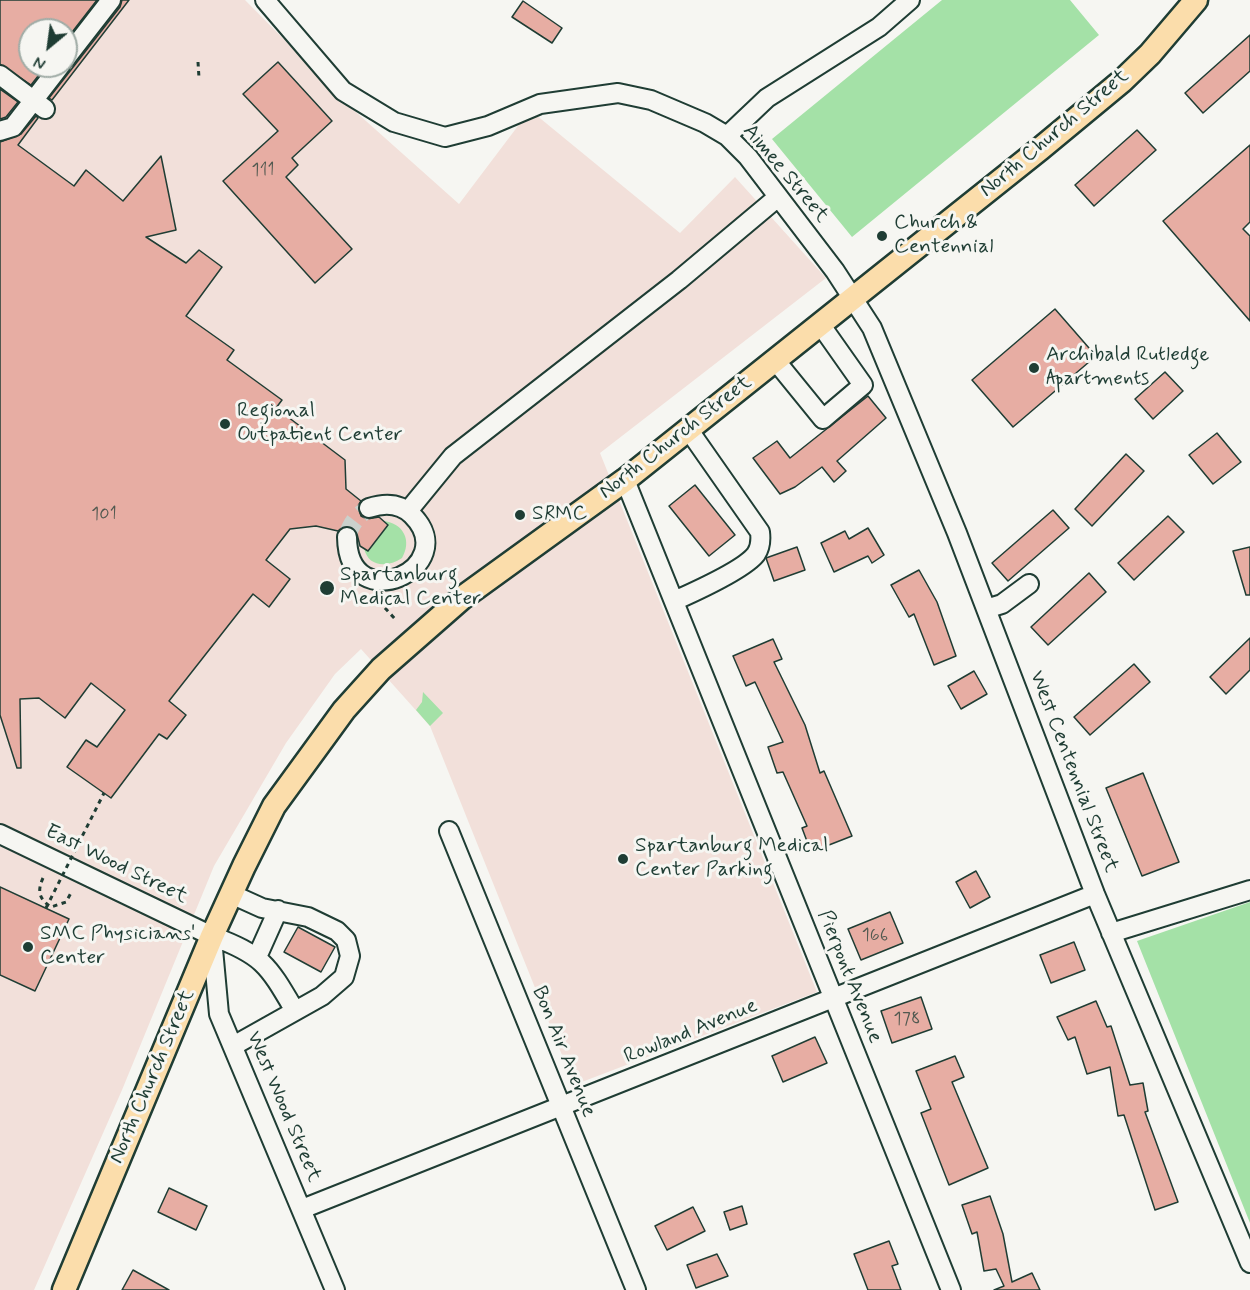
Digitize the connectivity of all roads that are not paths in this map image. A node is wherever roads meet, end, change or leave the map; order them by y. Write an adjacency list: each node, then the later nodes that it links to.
1 (111, 0): 5 (street)
2 (265, 0): 10 (street, Aimee Street)
3 (910, 0): 10 (street)
4 (1196, 0): 12 (main road, North Church Street)
5 (78, 43)
6 (0, 75): 8 (street)
7 (54, 78): 8 (street)
8 (39, 105): 9 (street)
9 (0, 131)
10 (727, 136): 11 (street, Aimee Street)
11 (778, 197): 12 (street, Aimee Street); 20 (street)
12 (853, 298): 13 (main road, North Church Street); 15 (street, West Centennial Street)
13 (820, 324): 14 (main road, North Church Street); 16 (street)
14 (775, 360): 16 (street); 17 (main road, North Church Street)
15 (887, 365): 16 (street); 24 (street, West Centennial Street)
16 (863, 385)
17 (688, 429): 18 (main road, North Church Street); 23 (street)
18 (625, 480): 23 (street, Pierpont Avenue); 28 (main road, North Church Street)
19 (369, 508): 20 (street)
20 (408, 511): 21 (street)
21 (347, 537)
22 (1029, 584): 24 (street)
23 (674, 601): 34 (street, Pierpont Avenue)
24 (986, 609): 29 (street, West Centennial Street)
25 (449, 831): 37 (street, Bon Air Avenue)
26 (0, 834): 32 (street, East Wood Street)
27 (1250, 890): 31 (street)
28 (231, 894): 30 (street); 32 (main road, North Church Street)
29 (1095, 894): 31 (street, West Centennial Street); 34 (street, Rowland Avenue)
30 (278, 910): 33 (street); 35 (street)
31 (1111, 933): 39 (street, West Centennial Street)
32 (212, 936): 33 (street, East Wood Street); 36 (street, West Wood Street); 40 (main road, North Church Street)
33 (257, 957): 35 (street)
34 (833, 999): 37 (street, Rowland Avenue); 43 (street, Pierpont Avenue)
35 (295, 1011): 36 (street)
36 (233, 1046): 38 (street, West Wood Street)
37 (561, 1108): 38 (street, Rowland Avenue); 42 (street, Bon Air Avenue)
38 (302, 1209): 41 (street, West Wood Street)
39 (1250, 1263)
40 (64, 1290)
41 (335, 1290)
42 (636, 1290)
43 (951, 1290)

